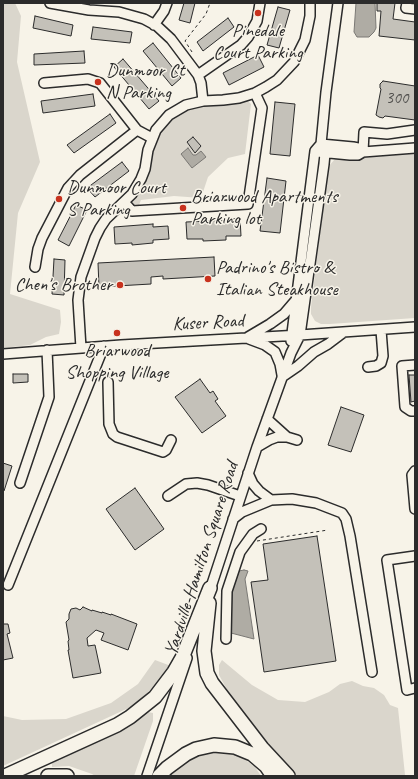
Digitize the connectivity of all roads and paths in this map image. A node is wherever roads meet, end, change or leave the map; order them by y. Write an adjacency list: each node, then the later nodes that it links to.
1 (50, 3): 9 (street)
2 (167, 3): 9 (street)
3 (210, 3): 10 (path)
4 (260, 3): 11 (street)
5 (310, 3): 13 (street)
6 (338, 3): 19 (street, Yardville-Hamilton Square Road)
7 (407, 3): 8 (street)
8 (415, 9)
9 (154, 25): 11 (street)
10 (192, 53)
11 (198, 75): 14 (street)
12 (44, 83): 15 (street)
13 (255, 93): 14 (street); 21 (street)
14 (203, 101): 17 (street)
15 (137, 130): 17 (street); 22 (street)
16 (415, 130): 20 (street)
17 (152, 138): 21 (street)
18 (415, 148): 20 (street)
19 (320, 149): 20 (street); 23 (street, Yardville-Hamilton Square Road); 27 (street, Yardville-Hamilton Square Road)
20 (363, 152)
21 (124, 202): 30 (street)
22 (35, 267)
23 (296, 299): 27 (street, Yardville-Hamilton Square Road); 28 (street)
24 (415, 327): 25 (street, Kuser Road)
25 (381, 330): 26 (street, Kuser Road); 34 (street)
26 (344, 332): 27 (street, Kuser Road); 35 (street)
27 (295, 335): 28 (street, Kuser Road); 35 (street, Yardville-Hamilton Square Road)
28 (246, 338): 29 (street, Kuser Road); 35 (street)
29 (104, 346): 30 (street, Kuser Road); 55 (street)
30 (81, 348): 31 (street, Kuser Road)
31 (47, 350): 32 (street, Kuser Road); 45 (street)
32 (3, 354)
33 (415, 365): 37 (street)
34 (368, 367)
35 (282, 377): 38 (street, Yardville-Hamilton Square Road)
36 (108, 382): 40 (street)
37 (415, 411)
38 (267, 420): 39 (street); 42 (street, Yardville-Hamilton Square Road)
39 (287, 437): 41 (street); 42 (street)
40 (171, 440)
41 (297, 440)
42 (257, 447): 44 (street, Yardville-Hamilton Square Road)
43 (415, 471): 49 (street)
44 (248, 473): 47 (street, Yardville-Hamilton Square Road); 48 (street)
45 (20, 483)
46 (168, 496): 47 (street)
47 (240, 496): 50 (street, Yardville-Hamilton Square Road)
48 (271, 500): 50 (street); 58 (street)
49 (415, 509)
50 (233, 518): 56 (street, Yardville-Hamilton Square Road)
51 (261, 529): 53 (street)
52 (328, 530): 53 (path)
53 (249, 540): 57 (street)
54 (415, 556): 59 (street)
55 (8, 585)
56 (211, 586): 60 (highway); 63 (street, Yardville-Hamilton Square Road); 66 (highway)
57 (226, 639)
58 (372, 672)
59 (411, 689)
60 (5, 776)
61 (48, 776): 62 (highway)
62 (67, 776)
63 (147, 776)
64 (159, 776): 65 (highway)
65 (273, 776)
66 (288, 776)

